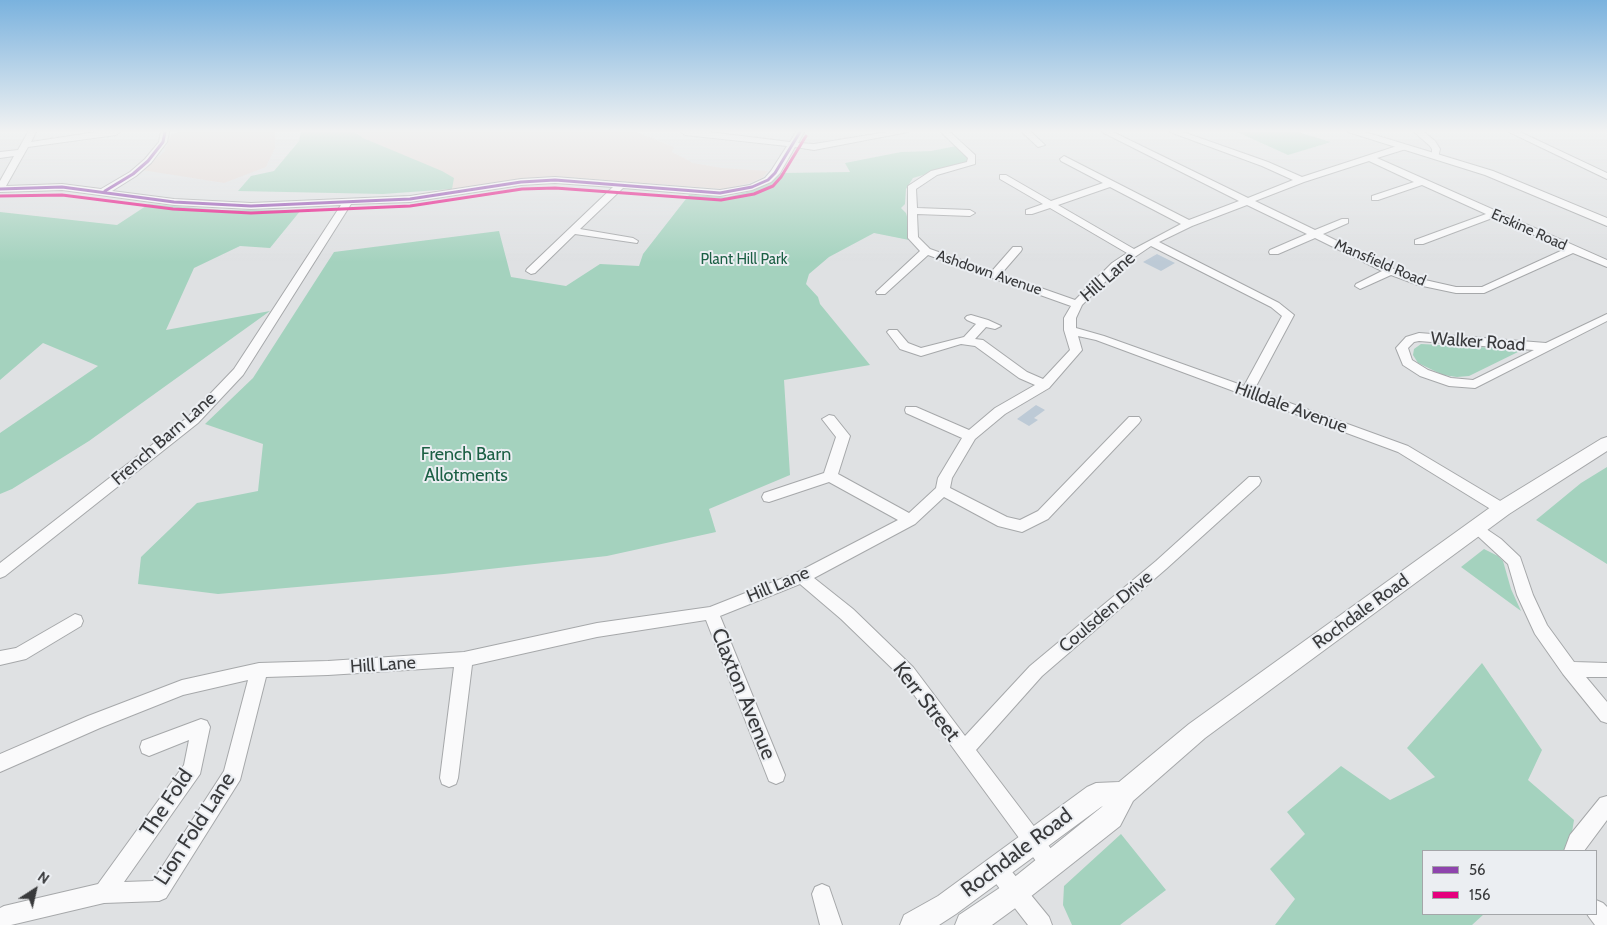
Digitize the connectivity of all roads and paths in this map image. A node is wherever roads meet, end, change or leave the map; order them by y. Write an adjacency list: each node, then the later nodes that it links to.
1 (8, 175): 16 (street)
2 (131, 175): 17 (street)
3 (772, 175): 15 (street)
4 (931, 175): 22 (street, Ashdown Avenue)
5 (1095, 175): 14 (street)
6 (1195, 175): 19 (street, Mansfield Road)
7 (1290, 175): 12 (street)
8 (1316, 175): 12 (street, Hill Lane)
9 (1407, 175): 13 (street, Erskine Road)
10 (1494, 175): 27 (main road)
11 (1003, 177): 21 (street)
12 (1301, 180): 19 (street, Hill Lane)
13 (1422, 182): 18 (street); 25 (street, Erskine Road)
14 (1110, 183): 21 (street); 28 (street)
15 (621, 185): 20 (street); 29 (street)
16 (0, 189): 17 (street)
17 (105, 191): 20 (street)
18 (1375, 198)
19 (1248, 201): 28 (street, Hill Lane); 30 (street, Mansfield Road)
20 (347, 203): 66 (street, French Barn Lane)
21 (1048, 205): 23 (street); 38 (street)
22 (913, 211): 24 (street); 36 (street, Ashdown Avenue)
23 (1029, 212)
24 (970, 213)
25 (1495, 214): 33 (street); 35 (street, Erskine Road)
26 (1345, 221): 30 (street)
27 (1607, 222)
28 (1189, 224): 32 (street, Hill Lane)
29 (572, 231): 31 (street); 40 (street)
30 (1314, 234): 37 (street); 41 (street, Mansfield Road)
31 (633, 241)
32 (1151, 242): 38 (street, Hill Lane); 53 (street)
33 (1419, 242)
34 (1017, 249): 42 (street)
35 (1573, 249): 39 (street, Erskine Road); 41 (street, Mansfield Road)
36 (926, 251): 42 (street, Ashdown Avenue); 44 (street)
37 (1274, 252)
38 (1134, 253): 45 (street, Hill Lane)
39 (1607, 264)
40 (530, 271)
41 (1390, 271): 43 (street)
42 (993, 276): 45 (street, Ashdown Avenue)
43 (1360, 286)
44 (881, 292)
45 (1077, 304): 48 (street, Hill Lane)
46 (1607, 317): 51 (street, Walker Road)
47 (971, 318): 50 (street)
48 (1070, 330): 52 (street, Hill Lane); 53 (street, Hilldale Avenue)
49 (893, 332): 50 (street)
50 (967, 341): 52 (street)
51 (1547, 347): 51 (street, Walker Road)
52 (1045, 385): 57 (street, Hill Lane)
53 (1247, 392): 63 (street, Hilldale Avenue)
54 (911, 410): 57 (street)
55 (829, 419): 59 (street)
56 (1134, 420): 61 (street)
57 (970, 436): 61 (street, Hill Lane)
58 (1607, 443): 63 (main road, Rochdale Road)
59 (830, 476): 62 (street); 64 (street)
60 (1254, 481): 77 (street, Coulsden Drive)
61 (943, 490): 64 (street, Hill Lane)
62 (769, 497)
63 (1502, 509): 65 (main road, Rochdale Road)
64 (910, 520): 67 (street, Hill Lane)
65 (1476, 528): 72 (street); 81 (main road, Rochdale Road)
66 (0, 572)
67 (802, 577): 68 (street, Hill Lane); 77 (street, Kerr Street)
68 (711, 613): 71 (street, Hill Lane); 79 (street, Claxton Avenue)
69 (75, 621): 70 (street)
70 (0, 658)
71 (464, 659): 73 (street, Hill Lane); 80 (street)
72 (1569, 669): 74 (street); 75 (street)
73 (259, 670): 78 (street, Hill Lane); 88 (street, Lion Fold Lane)
74 (1607, 670)
75 (1607, 715)
76 (149, 747): 88 (street, The Fold)
77 (964, 750): 83 (street, Kerr Street)
78 (0, 762)
79 (776, 775)
80 (449, 778)
81 (1124, 793): 83 (main road, Rochdale Road); 85 (main road, Rochdale Road)
82 (1607, 805): 84 (street)
83 (1033, 843): 85 (street, Kerr Street); 86 (main road, Rochdale Road)
84 (1574, 850)
85 (1051, 865): 87 (main road, Rochdale Road)
86 (997, 869): 87 (street); 94 (main road, Rochdale Road)
87 (1016, 892): 95 (main road, Rochdale Road); 96 (street)
88 (104, 893): 91 (street, Lion Fold Lane)
89 (822, 894): 93 (street)
90 (1597, 911): 92 (street)
91 (0, 920)
92 (1607, 923)
93 (831, 925)
94 (914, 925)
95 (969, 925)
96 (1041, 925)

